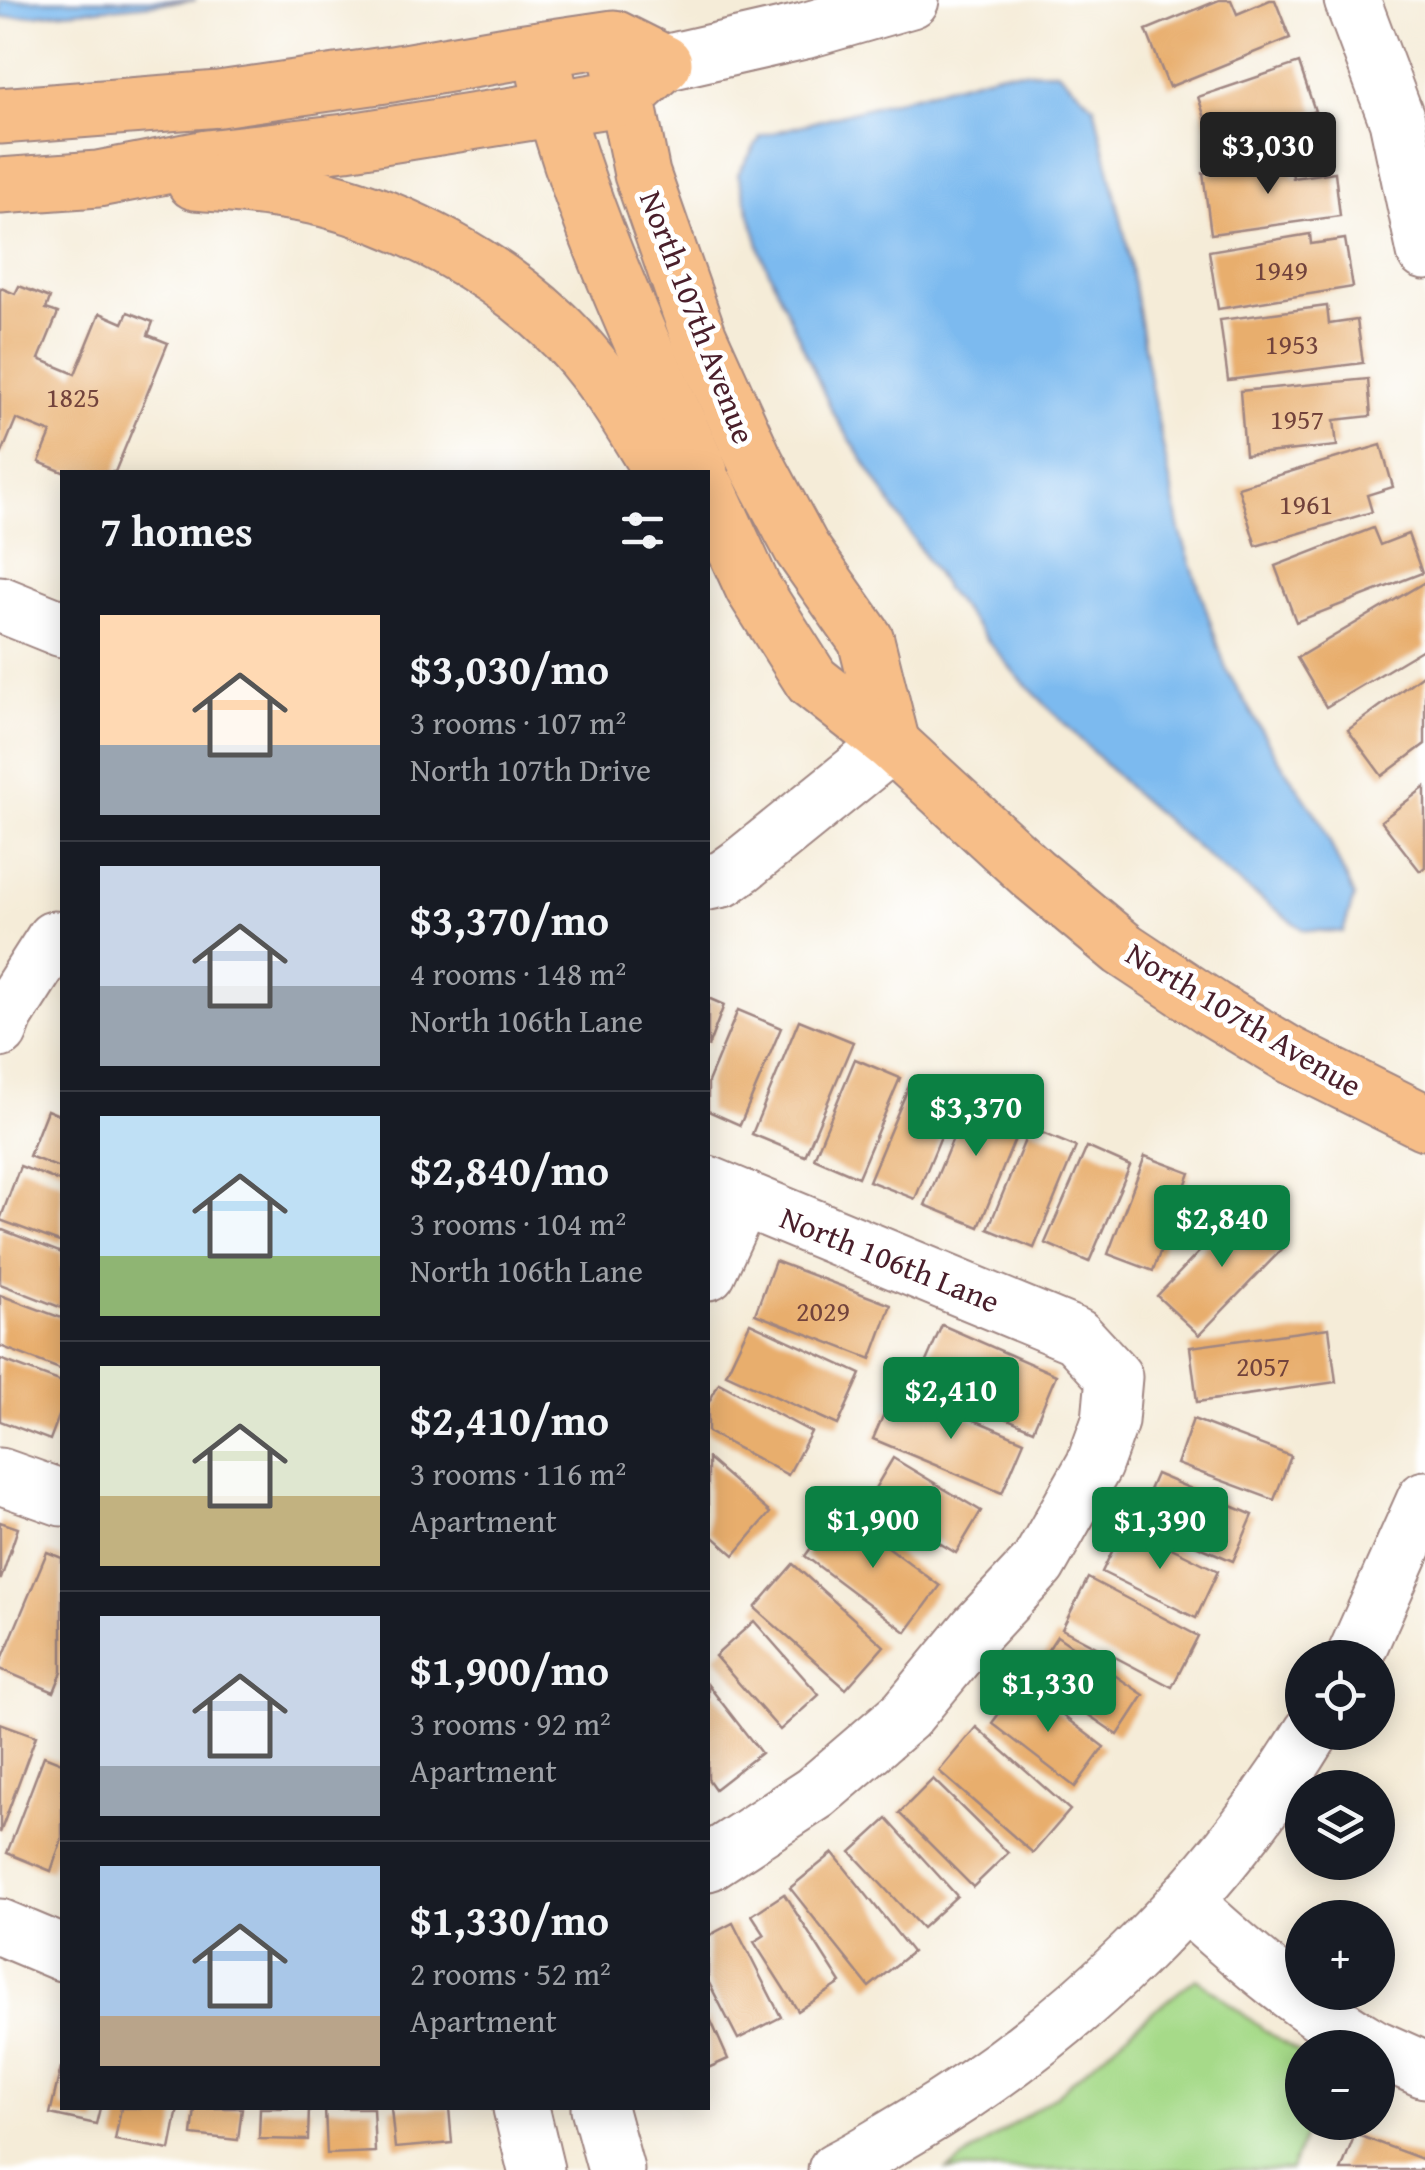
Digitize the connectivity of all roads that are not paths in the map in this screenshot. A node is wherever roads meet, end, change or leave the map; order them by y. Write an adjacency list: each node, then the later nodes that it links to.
1 (911, 0): 4 (street)
2 (1352, 0): 8 (street)
3 (577, 43): 4 (main road, North 107th Avenue); 4 (main road, North 107th Avenue); 5 (main road)
4 (608, 93): 6 (main road); 10 (main road, North 107th Avenue); 16 (main road, North 107th Avenue)
5 (0, 116)
6 (98, 179): 7 (main road); 9 (main road)
7 (0, 186)
8 (1425, 252)
9 (660, 470)
10 (699, 470)
11 (710, 494): 13 (main road, North 107th Avenue)
12 (710, 545): 13 (main road)
13 (753, 588): 16 (main road, North 107th Avenue)
14 (0, 604): 15 (street)
15 (60, 628)
16 (892, 744): 17 (street); 20 (main road, North 107th Avenue)
17 (710, 882)
18 (58, 940): 19 (street)
19 (0, 1030)
20 (1425, 1122)
21 (725, 1191): 22 (street); 28 (street, North 106th Lane)
22 (710, 1262)
23 (0, 1476): 24 (street)
24 (60, 1497)
25 (1425, 1499): 26 (street)
26 (1362, 1640)
27 (1301, 1750): 29 (street)
28 (710, 1862)
29 (1185, 1902): 32 (street); 39 (street)
30 (0, 1927): 31 (street)
31 (60, 1952)
32 (1345, 2030)
33 (1395, 2057): 34 (street)
34 (1425, 2070)
35 (521, 2110): 37 (street)
36 (600, 2110): 38 (street)
37 (536, 2170)
38 (616, 2170)
39 (836, 2170)

